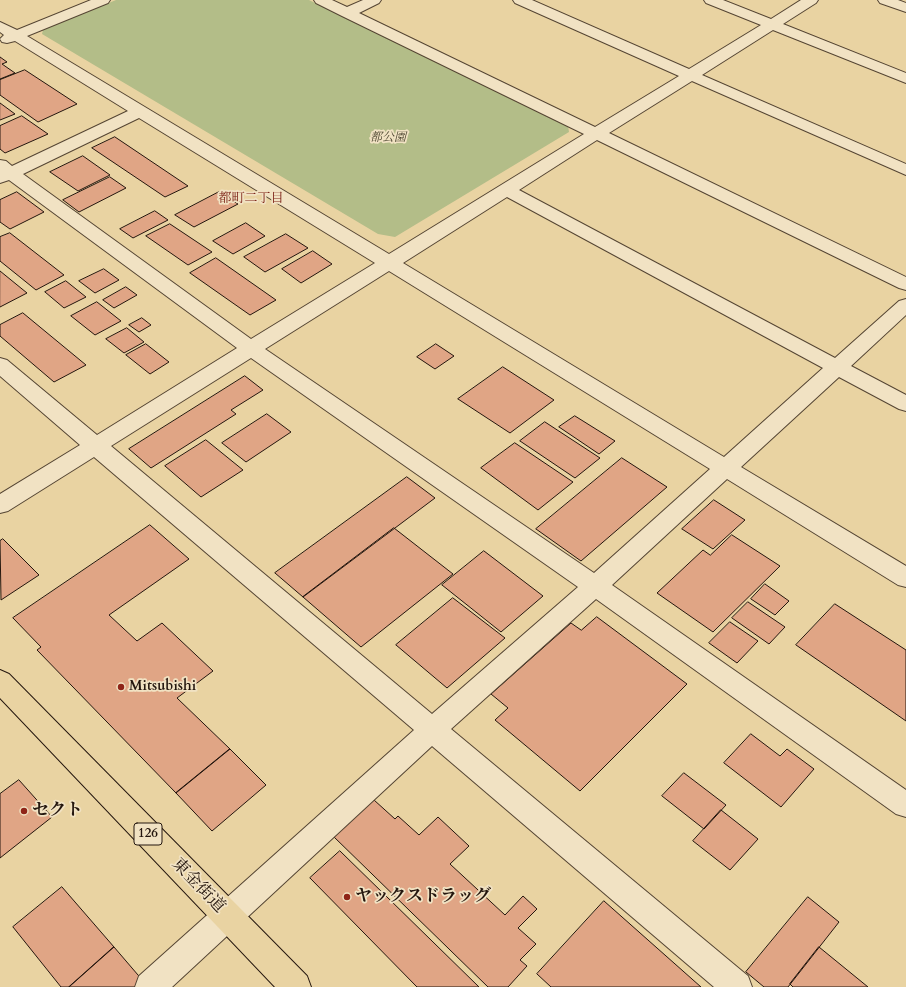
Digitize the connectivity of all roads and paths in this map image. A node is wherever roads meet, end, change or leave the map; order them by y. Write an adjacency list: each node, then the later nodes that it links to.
1 (103, 0): 12 (street)
2 (320, 0): 9 (street)
3 (374, 0): 9 (street)
4 (520, 0): 13 (street)
5 (710, 0): 10 (street)
6 (811, 0): 10 (street)
7 (885, 0): 8 (street)
8 (906, 8)
9 (347, 13): 16 (street)
10 (772, 24): 13 (street); 14 (street)
11 (0, 26): 12 (street)
12 (8, 39): 15 (street)
13 (690, 75): 16 (street); 17 (street)
14 (906, 78)
15 (140, 111): 18 (street); 20 (street)
16 (596, 134): 19 (street); 21 (street)
17 (906, 170)
18 (4, 172): 23 (street)
19 (506, 190): 20 (street); 25 (street)
20 (390, 262): 23 (street); 28 (street)
21 (906, 284)
22 (906, 305): 25 (street)
23 (251, 349): 27 (street); 31 (street)
24 (0, 365): 27 (street)
25 (837, 367): 26 (street); 28 (street)
26 (906, 404)
27 (95, 446): 29 (street); 33 (street)
28 (726, 467): 30 (street); 31 (street)
29 (0, 505)
30 (906, 578)
31 (595, 586): 33 (street); 34 (street)
32 (0, 681): 35 (highway, 東金街道 / 126)
33 (434, 729): 35 (street); 38 (street)
34 (906, 805)
35 (228, 916): 36 (street); 37 (highway, 東金街道 / 126)
36 (150, 987)
37 (296, 987)
38 (737, 987)

